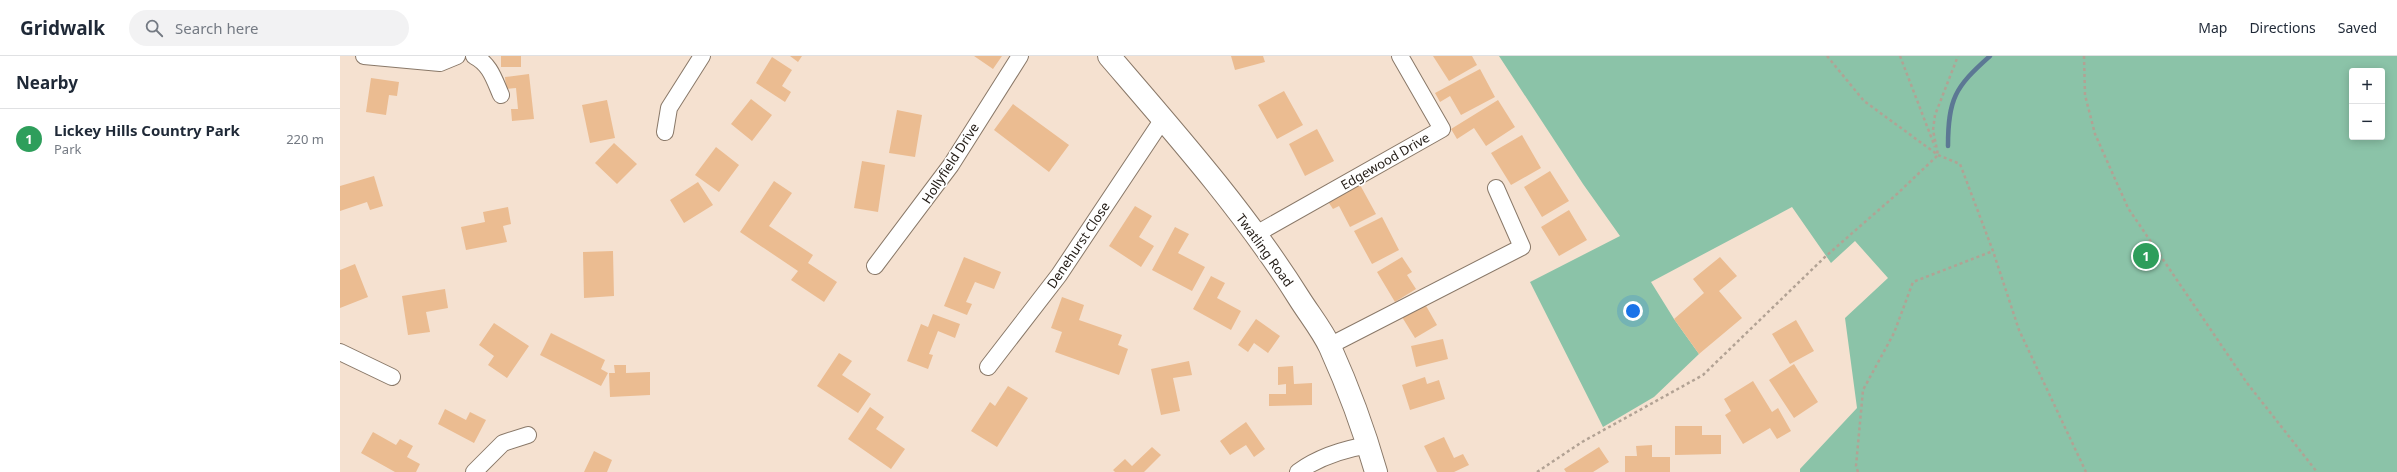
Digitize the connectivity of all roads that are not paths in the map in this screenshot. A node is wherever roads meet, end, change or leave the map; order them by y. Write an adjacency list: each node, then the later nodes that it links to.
1 (364, 56): 2 (street)
2 (457, 56)
3 (474, 56): 8 (street)
4 (702, 56): 10 (street)
5 (1020, 56): 13 (street, Hollyfield Drive)
6 (1109, 56): 9 (street, Twatling Road)
7 (1400, 56): 12 (street, Edgewood Drive)
8 (500, 95)
9 (1163, 119): 12 (street, Twatling Road); 16 (street, Denehurst Close)
10 (665, 132)
11 (1496, 188): 14 (street)
12 (1256, 234): 14 (street, Twatling Road)
13 (875, 266)
14 (1329, 346): 19 (street, Twatling Road)
15 (340, 352): 17 (street)
16 (988, 367)
17 (392, 377)
18 (528, 434): 20 (street)
19 (1369, 445): 21 (street); 22 (street, Twatling Road)
20 (474, 472)
21 (1298, 472)
22 (1376, 472)

